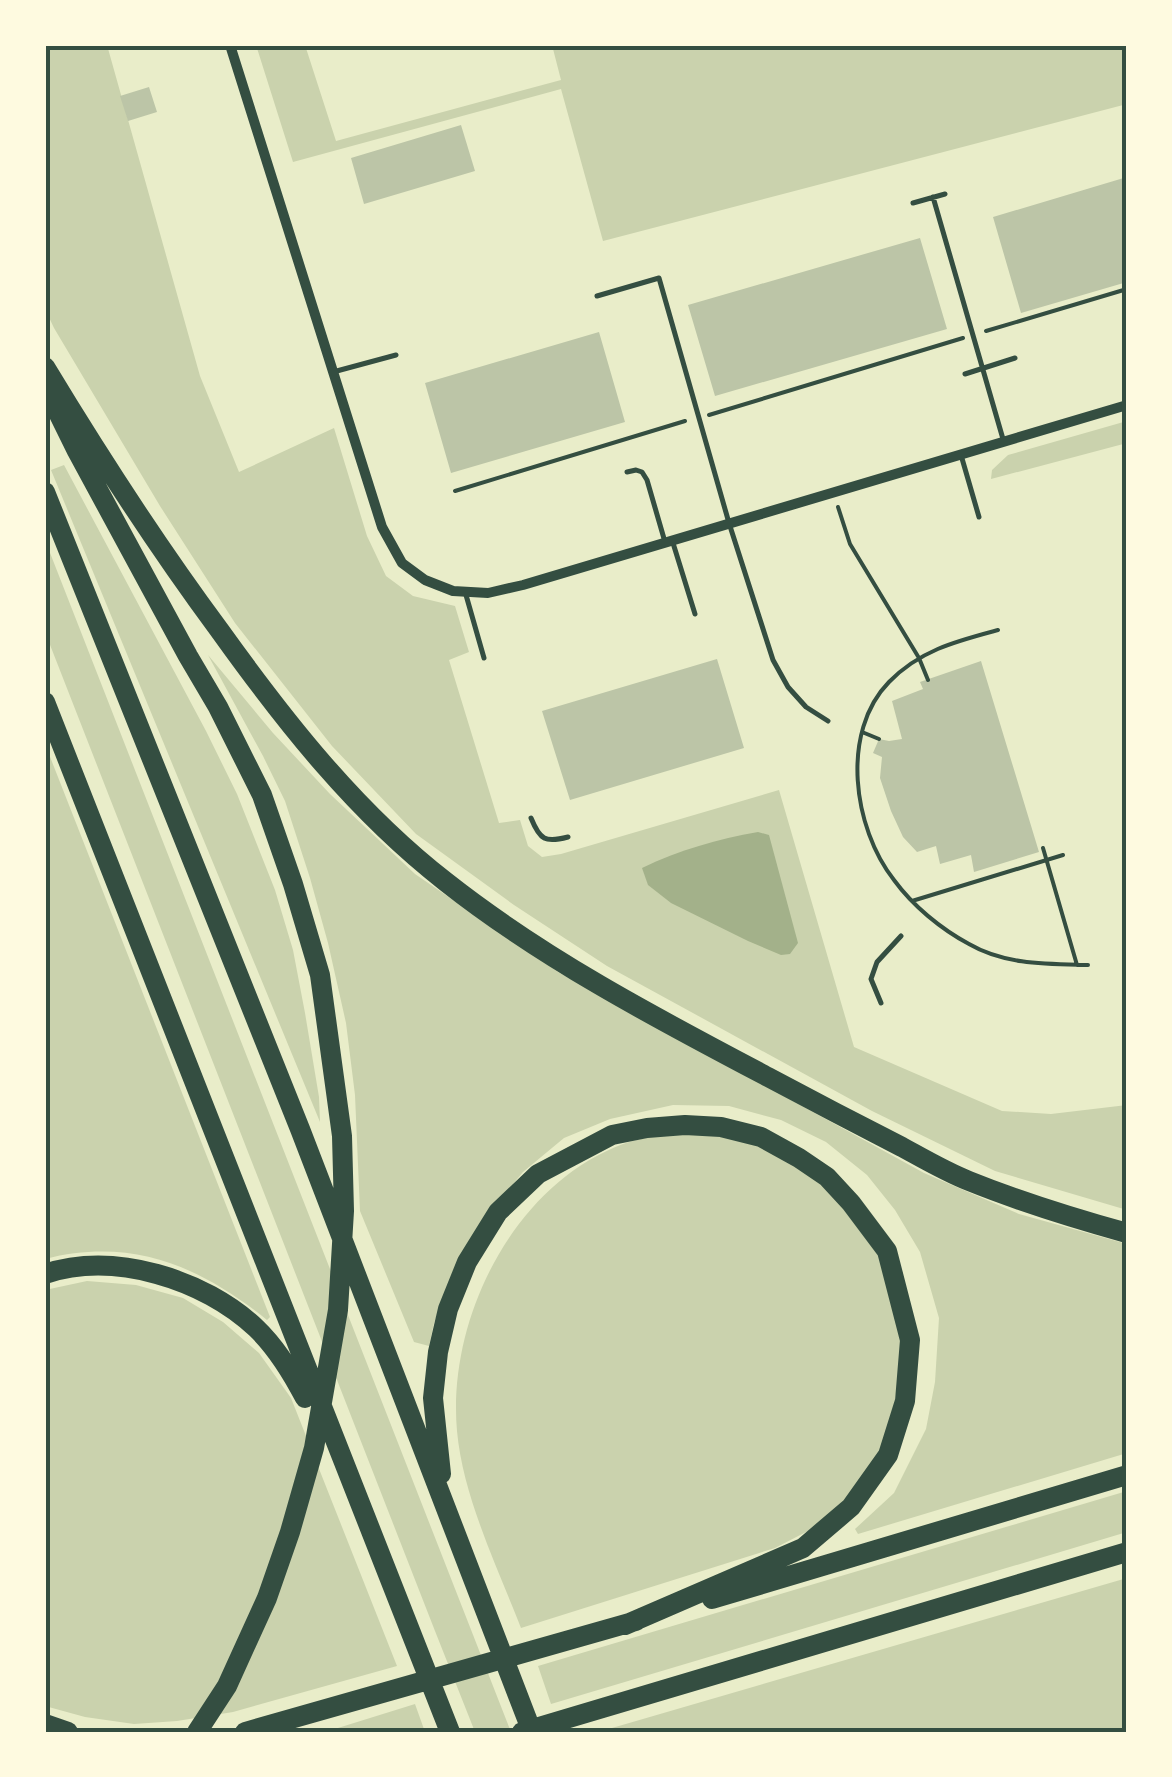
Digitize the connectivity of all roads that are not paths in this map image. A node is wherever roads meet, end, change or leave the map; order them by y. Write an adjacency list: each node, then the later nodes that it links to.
1 (230, 45): 10 (street)
2 (945, 194): 3 (lane)
3 (933, 197): 4 (lane); 9 (lane)
4 (912, 203)
5 (598, 296): 19 (lane)
6 (396, 355): 10 (lane)
7 (1015, 358): 9 (lane)
8 (45, 367): 30 (highway)
9 (982, 369): 11 (lane); 14 (lane)
10 (333, 372): 21 (street)
11 (965, 374)
12 (45, 386): 39 (highway)
13 (1127, 405): 14 (street)
14 (1004, 442): 15 (street)
15 (961, 454): 18 (lane); 19 (street)
16 (627, 472): 20 (lane)
17 (45, 492): 33 (highway)
18 (979, 518)
19 (729, 523): 20 (street); 25 (lane)
20 (668, 541): 21 (street); 22 (lane)
21 (465, 592): 23 (lane)
22 (695, 614)
23 (484, 658)
24 (45, 702): 34 (highway)
25 (828, 721)
26 (531, 818): 27 (lane)
27 (568, 836)
28 (901, 936): 29 (lane)
29 (881, 1003)
30 (1127, 1232)
31 (45, 1274): 34 (highway)
32 (1127, 1475): 36 (highway)
33 (444, 1501): 36 (highway); 43 (highway)
34 (362, 1511): 41 (highway)
35 (1127, 1552): 42 (highway)
36 (625, 1625): 40 (highway)
37 (45, 1724): 38 (highway)
38 (68, 1732)
39 (197, 1732)
40 (245, 1732)
41 (450, 1732)
42 (522, 1732)
43 (532, 1732)

